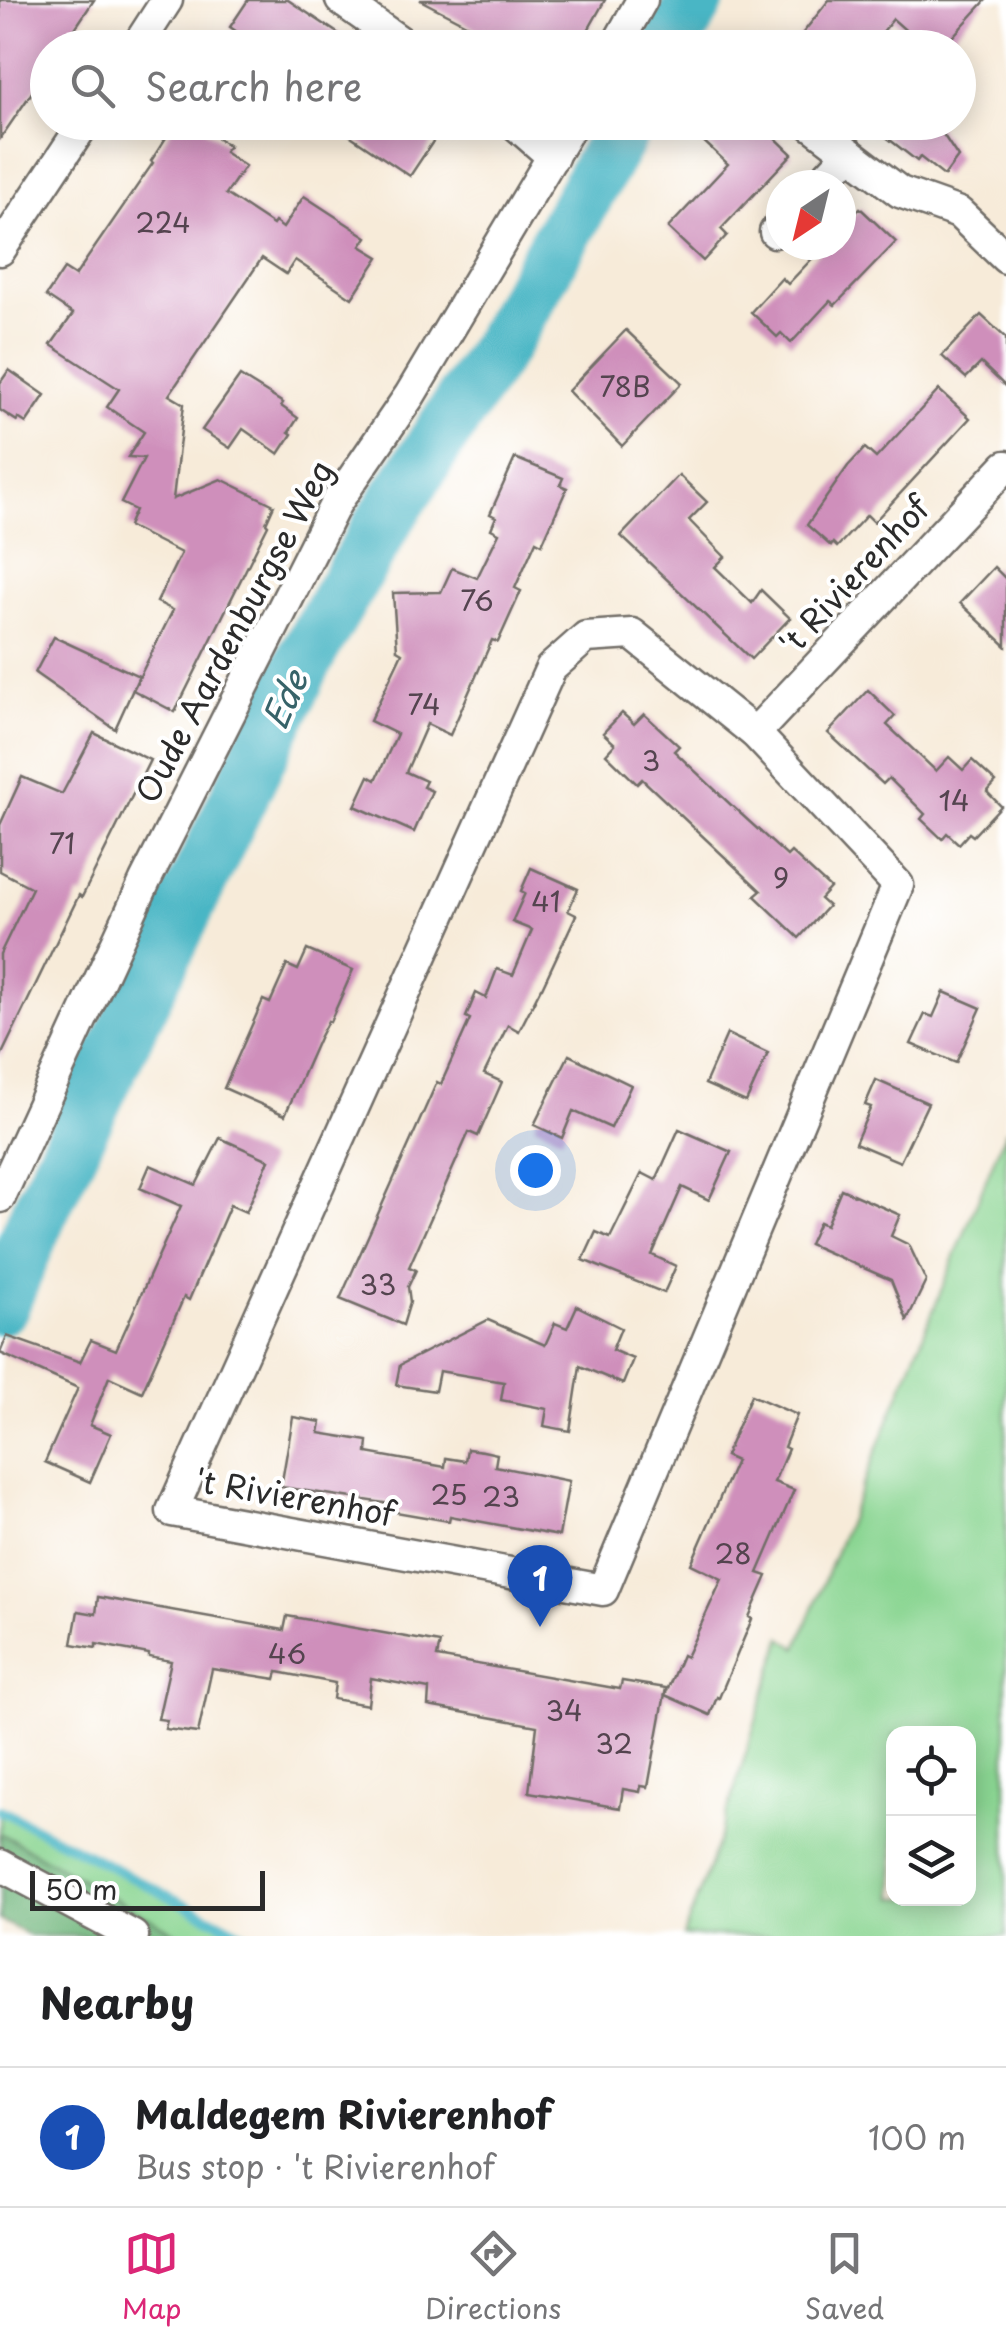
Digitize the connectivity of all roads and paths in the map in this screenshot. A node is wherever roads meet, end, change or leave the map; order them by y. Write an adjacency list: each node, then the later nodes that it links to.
1 (168, 0): 4 (street)
2 (341, 0): 5 (street)
3 (642, 0): 6 (street)
4 (148, 30)
5 (384, 30)
6 (625, 30)
7 (74, 140): 14 (street)
8 (534, 140): 12 (street)
9 (563, 140): 12 (street, Oude Aardenburgse Weg)
10 (831, 140): 11 (street)
11 (849, 154): 13 (street); 15 (street)
12 (554, 157): 18 (street, Oude Aardenburgse Weg)
13 (834, 170)
14 (0, 250)
15 (1006, 258)
16 (1006, 466): 17 (street, 't Rivierenhof)
17 (756, 733): 17 (street, 't Rivierenhof)
18 (0, 1197)
19 (0, 1865): 20 (street)
20 (133, 1936)

